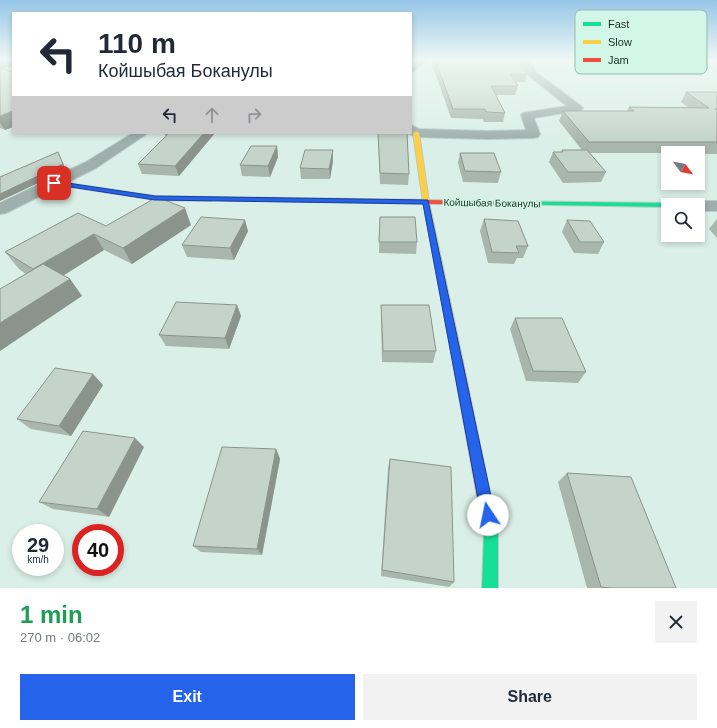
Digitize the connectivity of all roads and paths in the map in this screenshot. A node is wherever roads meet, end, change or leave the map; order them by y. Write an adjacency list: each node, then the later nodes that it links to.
1 (549, 86): 2 (street)
2 (413, 131): 5 (street)
3 (140, 134): 4 (street)
4 (54, 183): 5 (street, Койшыбая Боканулы); 9 (street)
5 (426, 202): 6 (street, Койшыбая Боканулы); 10 (street)
6 (661, 205)
7 (705, 206): 8 (street)
8 (717, 206)
9 (0, 208)
10 (490, 588)

